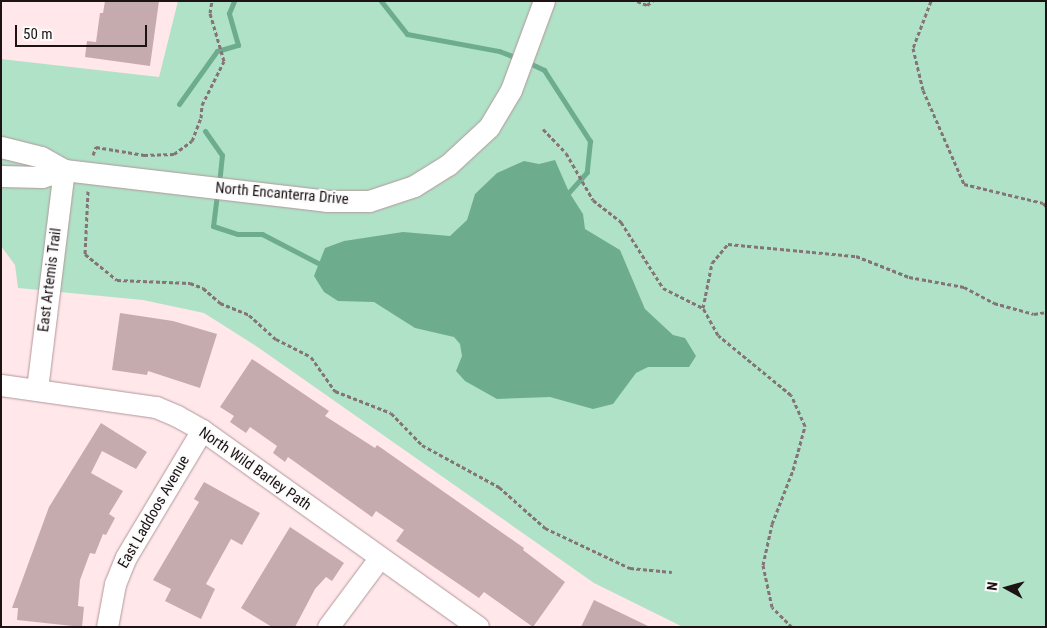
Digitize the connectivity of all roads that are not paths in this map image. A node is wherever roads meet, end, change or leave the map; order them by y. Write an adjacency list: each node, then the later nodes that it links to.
1 (544, 1): 3 (street, North Encanterra Drive)
2 (1, 148): 3 (street, North Encanterra Drive)
3 (64, 170): 4 (street, North Encanterra Drive); 6 (street, East Artemis Trail)
4 (1, 176)
5 (1, 384): 6 (street, North Wild Barley Path)
6 (36, 389): 7 (street, North Wild Barley Path)
7 (202, 430): 8 (street, North Wild Barley Path); 9 (street, East Laddoos Avenue)
8 (380, 557): 10 (street); 11 (street, North Wild Barley Path)
9 (107, 627)
10 (328, 627)
11 (478, 627)

